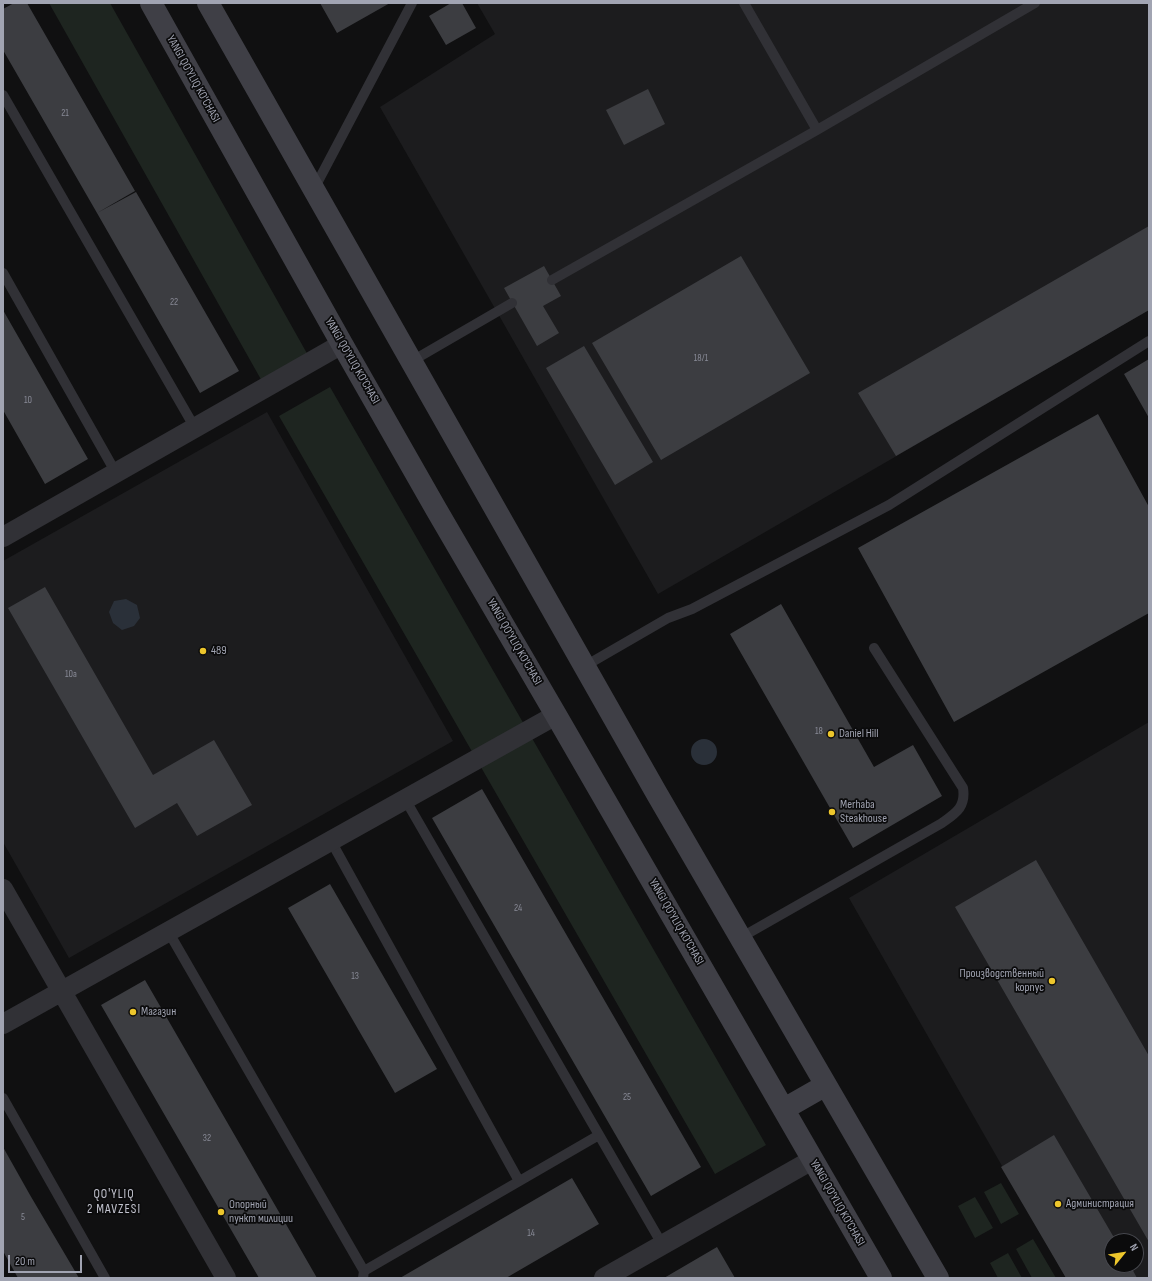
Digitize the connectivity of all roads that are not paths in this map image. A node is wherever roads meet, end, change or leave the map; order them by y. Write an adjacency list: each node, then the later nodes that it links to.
1 (151, 3): 13 (main road, YANGI QO'YLIQ KO'CHASI)
2 (208, 3): 8 (main road)
3 (412, 3): 8 (lane)
4 (744, 3): 7 (lane)
5 (1035, 3): 7 (lane)
6 (3, 94): 15 (lane)
7 (817, 130): 10 (lane)
8 (314, 189): 14 (main road)
9 (3, 273): 16 (lane)
10 (552, 280)
11 (512, 303): 14 (lane)
12 (1149, 341): 19 (lane)
13 (342, 344): 15 (street); 20 (main road, YANGI QO'YLIQ KO'CHASI)
14 (412, 361): 19 (main road)
15 (195, 428): 16 (street)
16 (116, 473): 17 (street)
17 (3, 537)
18 (874, 648): 25 (lane)
19 (585, 666): 25 (main road)
20 (556, 714): 21 (street); 30 (main road, YANGI QO'YLIQ KO'CHASI)
21 (405, 799): 22 (street); 31 (lane)
22 (331, 841): 24 (street); 33 (lane)
23 (3, 889): 26 (street)
24 (168, 931): 26 (street); 35 (lane)
25 (740, 938): 28 (main road)
26 (62, 991): 27 (street); 38 (street)
27 (3, 1024)
28 (826, 1086): 30 (main road); 40 (main road)
29 (3, 1098): 37 (lane)
30 (784, 1109): 32 (main road, YANGI QO'YLIQ KO'CHASI)
31 (599, 1135): 33 (lane); 34 (lane)
32 (812, 1160): 34 (street); 36 (main road, YANGI QO'YLIQ KO'CHASI)
33 (520, 1181): 35 (lane)
34 (662, 1244): 39 (street)
35 (363, 1275)
36 (874, 1275)
37 (105, 1278)
38 (226, 1278)
39 (604, 1278)
40 (938, 1278)

